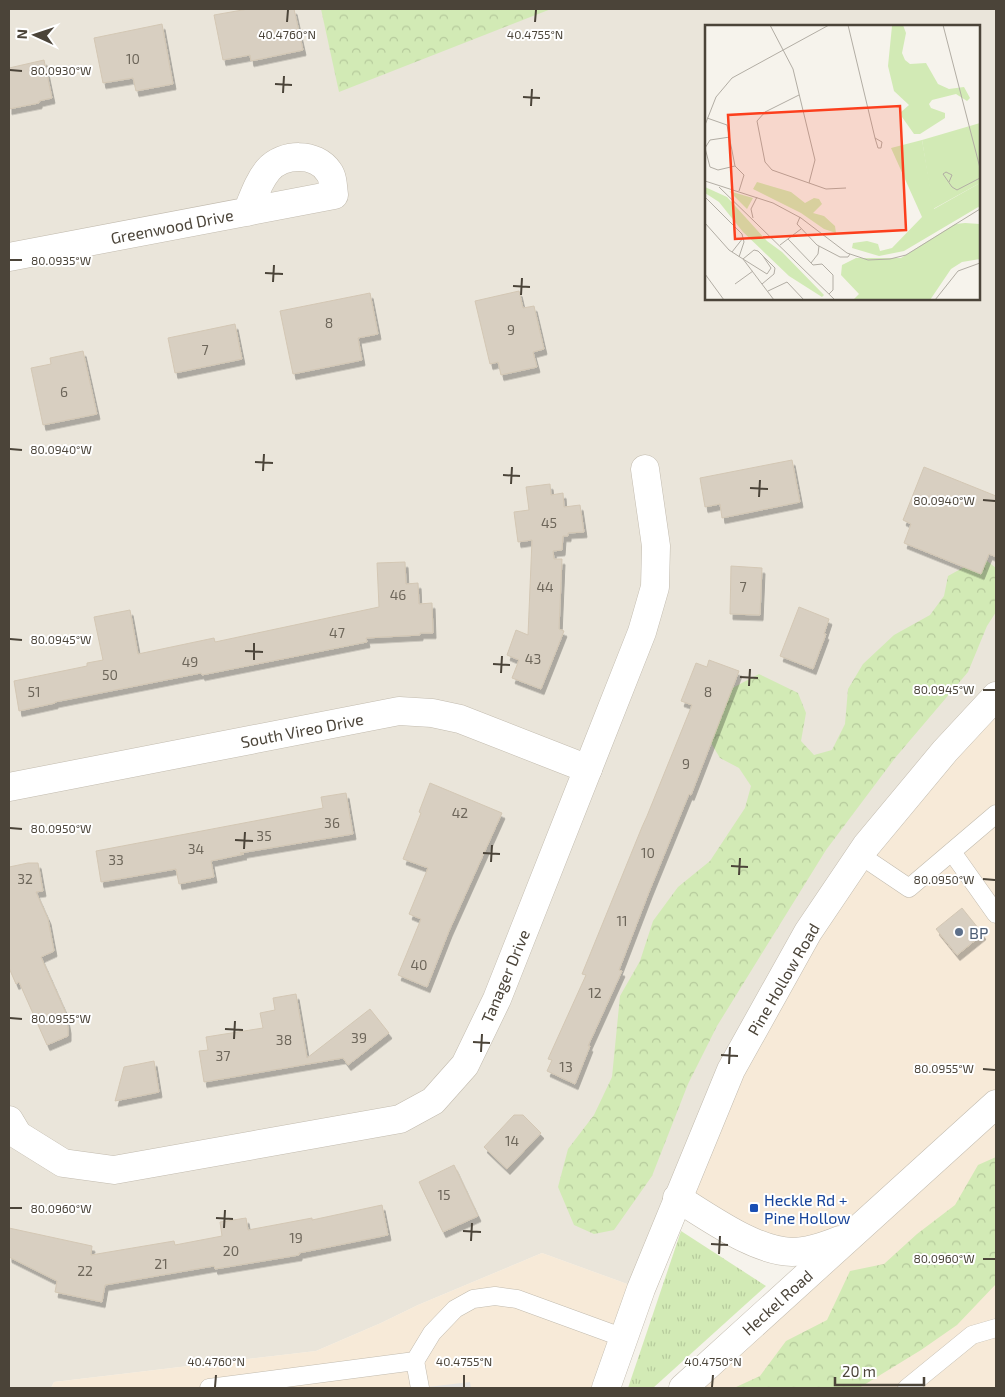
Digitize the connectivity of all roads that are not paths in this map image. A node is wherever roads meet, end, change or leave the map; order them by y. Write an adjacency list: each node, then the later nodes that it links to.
1 (247, 212): 2 (street, Greenwood Drive)
2 (9, 257)
3 (645, 469): 5 (street, Tanager Drive)
4 (996, 696): 9 (street, Pine Hollow Road)
5 (588, 768): 6 (street, South Vireo Drive); 12 (street, Tanager Drive)
6 (9, 787)
7 (996, 814): 8 (lane)
8 (952, 852): 9 (lane); 10 (lane)
9 (860, 855): 13 (street, Pine Hollow Road)
10 (996, 914)
11 (996, 1104): 14 (street, Heckel Road)
12 (9, 1120)
13 (677, 1198): 14 (street, Heckel Road); 16 (street, Pine Hollow Road)
14 (848, 1237): 21 (street, Heckel Road)
15 (996, 1328): 22 (lane)
16 (624, 1338): 17 (lane); 20 (street, Pine Hollow Road)
17 (415, 1361): 18 (lane); 19 (lane)
18 (209, 1388)
19 (420, 1388)
20 (606, 1388)
21 (683, 1388)
22 (907, 1388)

